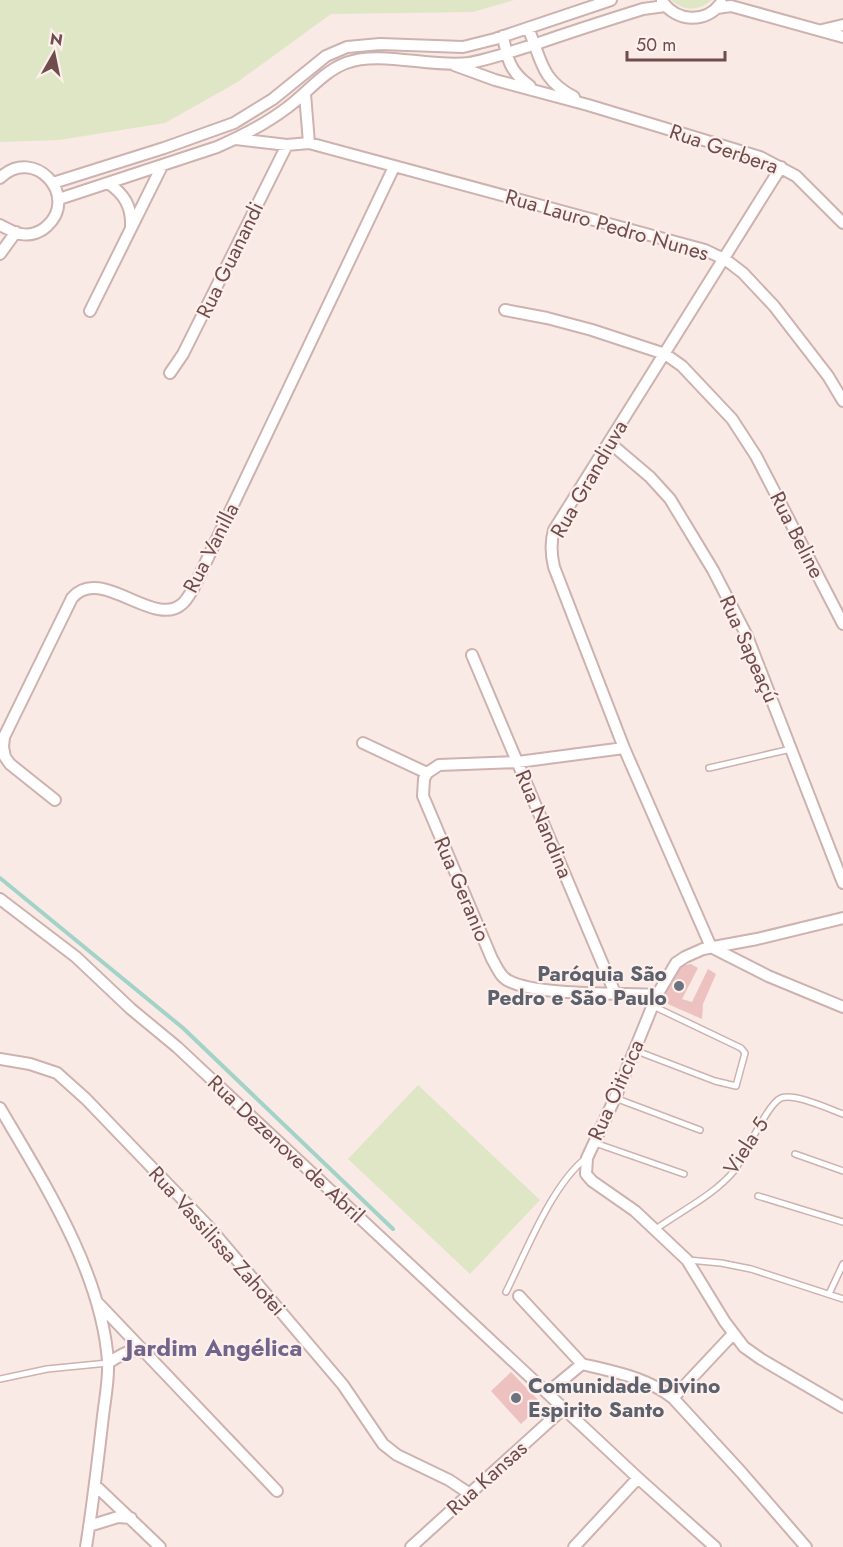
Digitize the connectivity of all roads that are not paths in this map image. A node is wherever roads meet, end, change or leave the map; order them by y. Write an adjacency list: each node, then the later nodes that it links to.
1 (611, 0): 5 (street)
2 (663, 3): 3 (street); 9 (street)
3 (720, 4): 6 (street)
4 (843, 25): 6 (street)
5 (528, 28): 7 (street); 9 (street, Rua Gerbera)
6 (819, 30): 8 (street)
7 (503, 36): 10 (street, Rua Gerbera); 22 (street)
8 (843, 37)
9 (535, 44): 10 (street); 14 (street, Rua Gerbera)
10 (506, 53): 11 (street); 12 (street, Rua Gerbera)
11 (451, 64): 12 (street, Rua Gerbera); 13 (street)
12 (537, 90): 14 (street, Rua Gerbera)
13 (305, 94): 15 (street); 16 (street)
14 (588, 105): 20 (street, Rua Gerbera)
15 (236, 139): 17 (street, Rua Lauro Pedro Nunes); 18 (street)
16 (309, 143): 17 (street, Rua Lauro Pedro Nunes); 19 (street, Rua Lauro Pedro Nunes)
17 (287, 145): 34 (street, Rua Guanandi)
18 (162, 166): 23 (street); 27 (street)
19 (394, 167): 30 (street, Rua Lauro Pedro Nunes); 45 (street, Rua Vanilla)
20 (781, 167): 25 (street, Rua Gerbera); 30 (street, Rua Grandiuva)
21 (0, 178): 22 (street)
22 (53, 183): 24 (street)
23 (108, 183): 24 (street); 27 (street)
24 (59, 199): 28 (street)
25 (843, 223)
26 (0, 225): 28 (street)
27 (130, 230): 32 (street)
28 (16, 232): 29 (street)
29 (0, 254)
30 (724, 259): 33 (street, Rua Grandiuva); 35 (street, Rua Lauro Pedro Nunes)
31 (505, 310): 33 (street)
32 (90, 311)
33 (665, 354): 36 (street, Rua Grandiuva); 37 (street, Rua Beline)
34 (170, 373)
35 (843, 401)
36 (610, 443): 40 (street, Rua Grandiuva); 41 (street, Rua Sapeaçú)
37 (843, 624)
38 (472, 655): 42 (street, Rua Nandina)
39 (363, 743): 44 (street)
40 (624, 748): 42 (street); 49 (street, Rua Grandiuva)
41 (791, 749): 43 (lane); 46 (street, Rua Sapeaçú)
42 (518, 762): 44 (street); 50 (street, Rua Nandina)
43 (709, 768)
44 (427, 773): 50 (street, Rua Geranio)
45 (55, 800)
46 (843, 883)
47 (0, 899): 80 (street, Rua Dezenove de Abril)
48 (843, 918): 49 (street, Rua Oiticica)
49 (711, 947): 51 (street, Rua Oiticica); 52 (street)
50 (615, 993): 51 (street, Rua Geranio)
51 (655, 1001): 53 (street, Rua Oiticica); 53 (lane)
52 (843, 1007)
53 (634, 1050): 55 (street, Rua Oiticica)
54 (0, 1059): 87 (street, Rua Vassilissa Zahotei)
55 (615, 1098): 59 (lane); 60 (street, Rua Oiticica)
56 (0, 1108): 58 (street)
57 (843, 1114): 67 (lane, Viela 5)
58 (4, 1126): 74 (street)
59 (700, 1130)
60 (594, 1143): 62 (street, Rua Oiticica); 64 (lane)
61 (795, 1154): 63 (lane)
62 (587, 1158): 67 (street, Rua Oiticica); 70 (lane)
63 (843, 1171)
64 (684, 1174)
65 (758, 1196): 66 (lane)
66 (843, 1222)
67 (656, 1229): 68 (street)
68 (687, 1260): 71 (lane); 75 (street)
69 (843, 1264): 71 (lane)
70 (506, 1292)
71 (829, 1294): 73 (lane)
72 (519, 1296): 78 (street)
73 (843, 1299)
74 (96, 1300): 76 (street); 77 (street)
75 (733, 1334): 81 (street); 82 (street)
76 (147, 1353): 77 (street); 86 (street)
77 (108, 1363): 79 (lane); 85 (street)
78 (582, 1364): 80 (street); 81 (street)
79 (0, 1379)
80 (547, 1392): 83 (street, Rua Dezenove de Abril)
81 (673, 1398): 95 (street)
82 (843, 1407)
83 (564, 1408): 84 (street, Rua Dezenove de Abril); 87 (street, Rua Kansas)
84 (638, 1478): 93 (street); 94 (street, Rua Dezenove de Abril)
85 (96, 1486): 88 (street); 89 (street)
86 (277, 1491)
87 (470, 1494): 92 (street, Rua Kansas)
88 (131, 1518): 89 (street); 91 (street)
89 (89, 1526): 90 (street)
90 (86, 1547)
91 (160, 1547)
92 (411, 1547)
93 (574, 1547)
94 (715, 1547)
95 (806, 1547)

